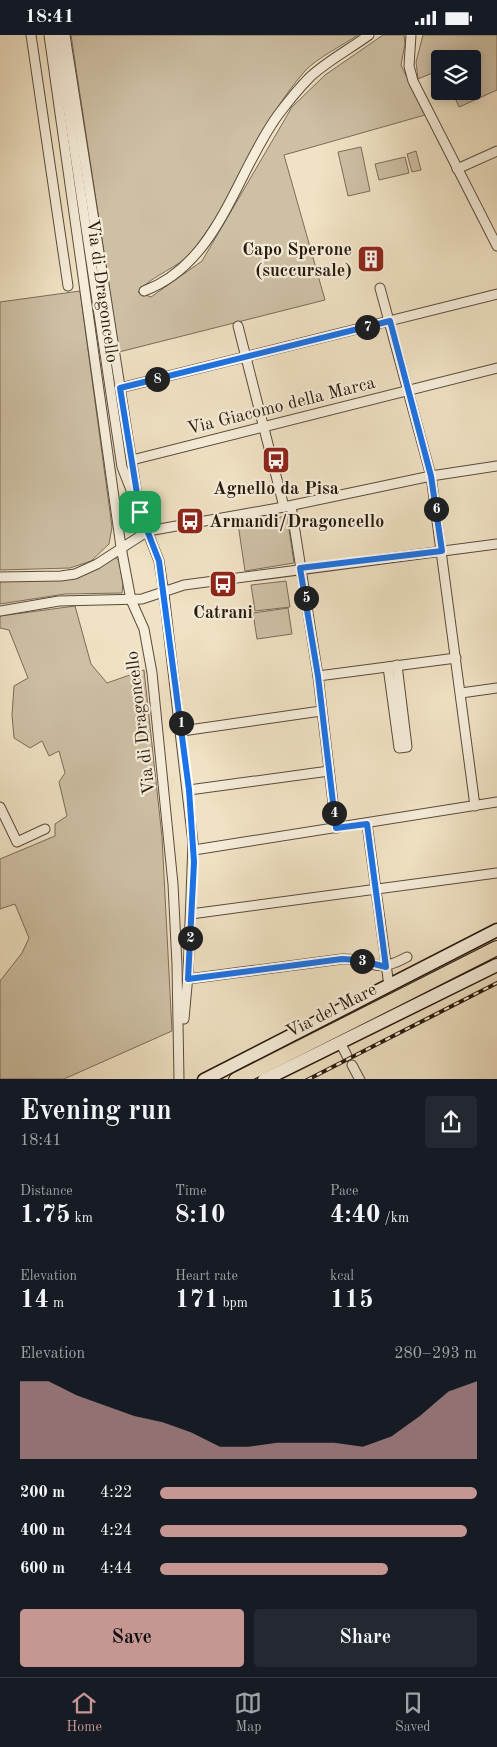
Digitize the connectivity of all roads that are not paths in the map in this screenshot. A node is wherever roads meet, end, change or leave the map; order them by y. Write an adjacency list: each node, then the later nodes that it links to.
1 (31, 35): 10 (street, Via di Dragoncello)
2 (49, 35): 28 (street, Via di Dragoncello)
3 (57, 35): 25 (street, Via di Dragoncello)
4 (65, 35): 18 (street, Via di Dragoncello)
5 (369, 35): 12 (street)
6 (411, 35): 8 (street)
7 (497, 151): 8 (street)
8 (456, 169): 9 (street)
9 (497, 246)
10 (68, 286)
11 (380, 288): 14 (street)
12 (144, 291)
13 (497, 294): 14 (street)
14 (390, 321): 16 (street); 19 (street)
15 (238, 325): 16 (street)
16 (246, 356): 18 (street); 20 (street)
17 (497, 368): 19 (street, Via Giacomo della Marca)
18 (120, 388): 21 (street, Via di Dragoncello)
19 (407, 391): 20 (street, Via Giacomo della Marca); 23 (street)
20 (264, 426): 21 (street, Via Giacomo della Marca); 24 (street)
21 (132, 460): 25 (street, Via di Dragoncello)
22 (497, 466): 23 (street)
23 (431, 476): 24 (street); 29 (street)
24 (288, 506): 26 (street); 30 (street)
25 (140, 512): 26 (street, Via di Dragoncello)
26 (148, 531): 28 (street); 32 (street, Via di Dragoncello)
27 (497, 544): 29 (street)
28 (122, 547): 31 (street); 33 (street, Via di Dragoncello)
29 (442, 551): 30 (street); 35 (street)
30 (300, 568): 32 (street); 37 (street)
31 (0, 577)
32 (163, 591): 33 (street); 41 (street, Via di Dragoncello)
33 (130, 600): 34 (street); 63 (street, Via di Dragoncello)
34 (0, 611)
35 (456, 658): 36 (street); 39 (street)
36 (393, 666): 36 (street); 37 (street)
37 (318, 676): 40 (street)
38 (497, 687): 39 (street)
39 (461, 693): 46 (street)
40 (321, 711): 41 (street); 42 (street)
41 (182, 731): 43 (street, Via di Dragoncello)
42 (329, 771): 43 (street); 48 (street)
43 (189, 790): 50 (street, Via di Dragoncello)
44 (497, 802): 46 (street)
45 (0, 807): 49 (street)
46 (475, 807): 47 (street)
47 (367, 824): 48 (street); 52 (street)
48 (336, 828): 50 (street)
49 (45, 829)
50 (194, 850): 53 (street, Via di Dragoncello)
51 (497, 873): 52 (street)
52 (375, 889): 53 (street); 58 (street)
53 (191, 914): 59 (street, Via di Dragoncello)
54 (497, 931): 60 (main road)
55 (497, 948): 67 (main road, Via del Mare)
56 (407, 957): 58 (street)
57 (497, 965): 61 (main road)
58 (386, 967): 59 (street); 60 (street)
59 (188, 979): 63 (street, Via di Dragoncello)
60 (389, 986): 66 (main road)
61 (340, 1042): 62 (street); 68 (main road)
62 (347, 1056)
63 (180, 1057): 65 (street, Via di Dragoncello)
64 (352, 1065): 69 (street)
65 (179, 1079)
66 (204, 1079)
67 (236, 1079)
68 (264, 1079)
69 (360, 1079)

